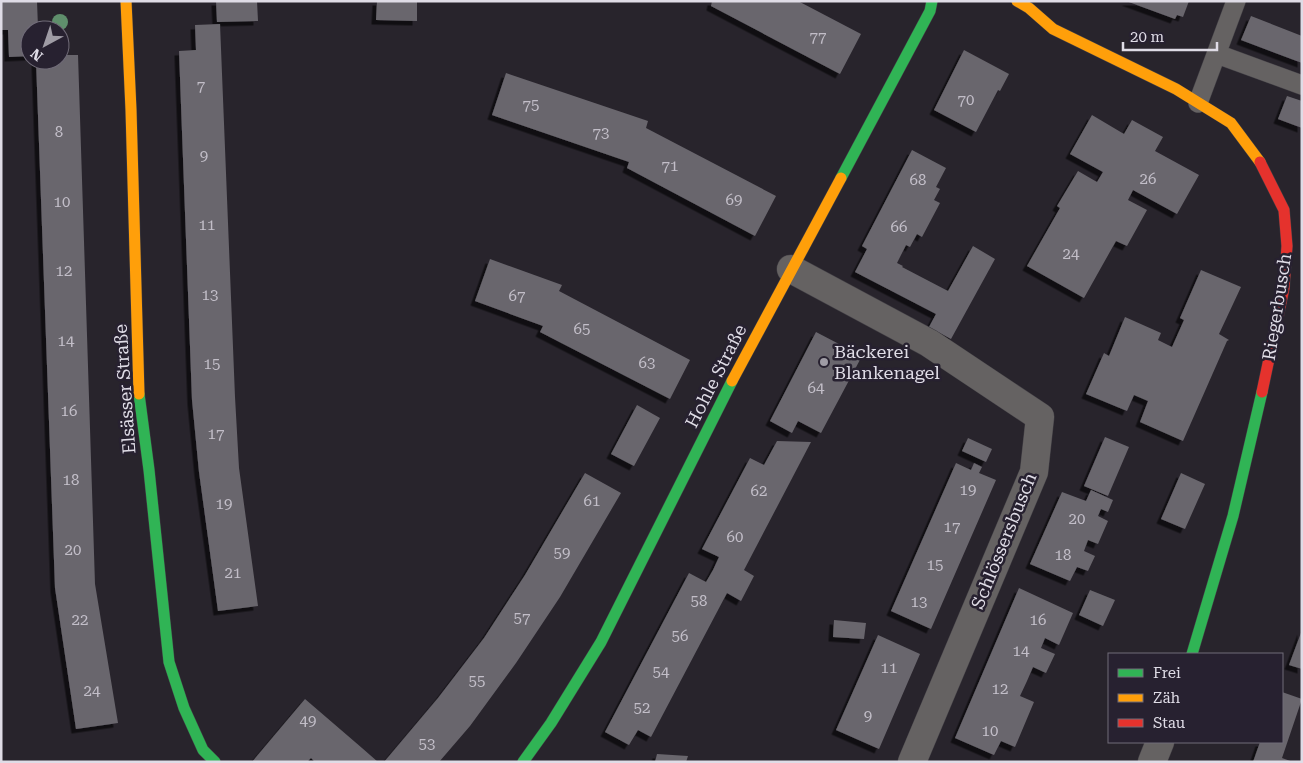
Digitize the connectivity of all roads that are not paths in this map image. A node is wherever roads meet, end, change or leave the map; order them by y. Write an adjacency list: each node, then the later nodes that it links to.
1 (126, 1): 11 (street, Elsässer Straße)
2 (932, 1): 8 (street, Hohle Straße)
3 (1017, 1): 7 (street, Riegerbusch)
4 (1236, 1): 5 (lane)
5 (1217, 54): 6 (lane); 7 (lane)
6 (1302, 85)
7 (1198, 103): 9 (street, Riegerbusch)
8 (791, 269): 12 (street, Hohle Straße); 13 (street, Schlössersbusch)
9 (1192, 653)
10 (1160, 743): 14 (street)
11 (215, 762)
12 (523, 762)
13 (912, 762)
14 (1152, 762)

